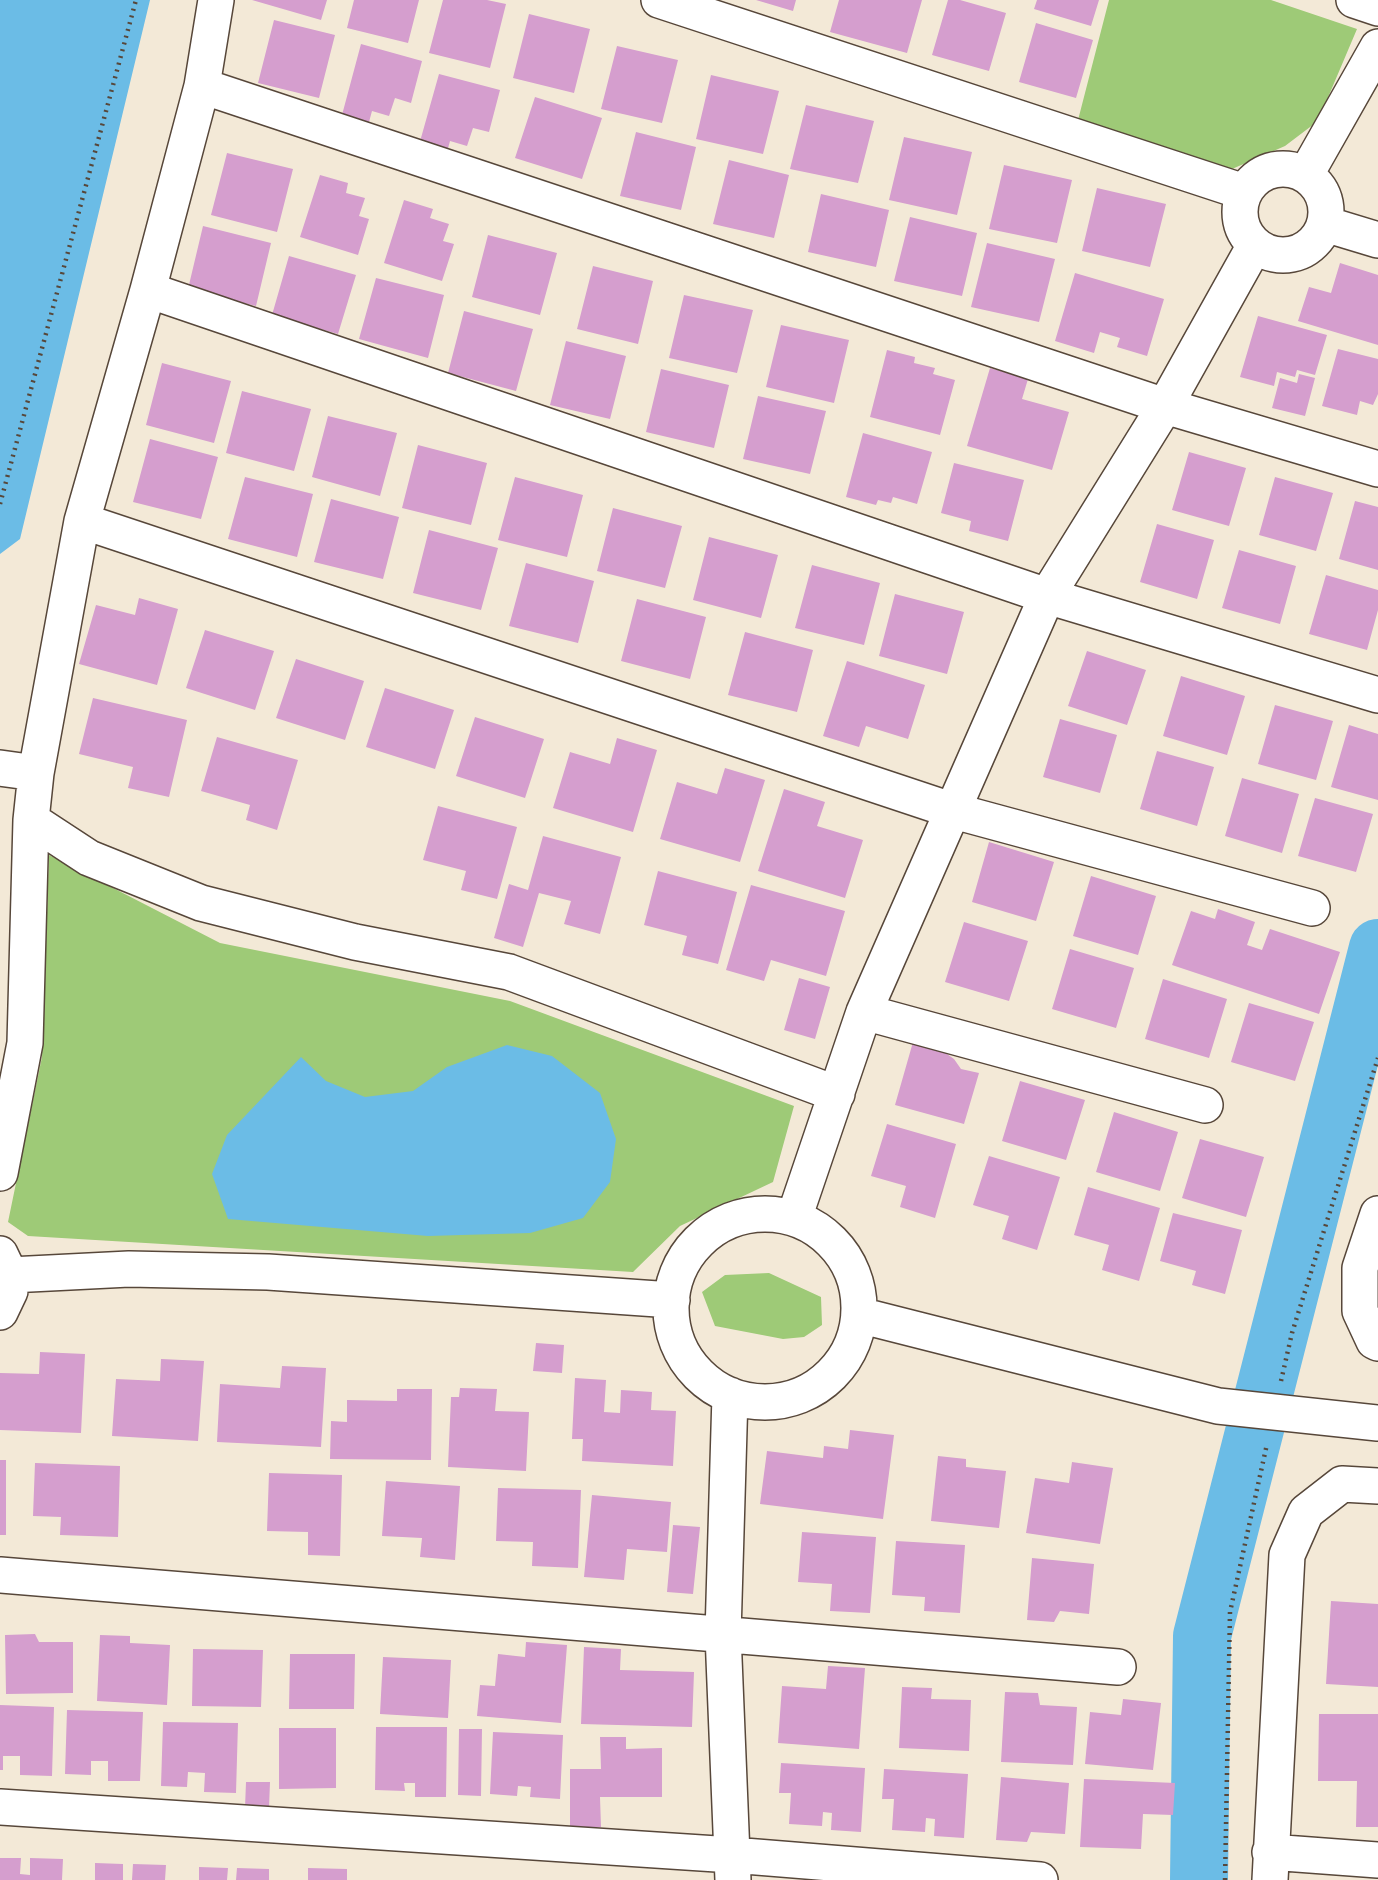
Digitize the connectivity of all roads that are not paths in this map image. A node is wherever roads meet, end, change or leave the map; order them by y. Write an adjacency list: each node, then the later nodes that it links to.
1 (216, 0): 6 (street)
2 (659, 0): 8 (street)
3 (1354, 0): 4 (street)
4 (1378, 8)
5 (1378, 47): 7 (street)
6 (202, 86): 12 (street); 13 (street)
7 (1306, 174): 8 (street); 9 (street)
8 (1244, 192): 11 (street)
9 (1325, 224): 10 (street); 11 (street)
10 (1378, 240)
11 (1255, 245): 13 (street)
12 (148, 290): 15 (street); 16 (street)
13 (1165, 406): 14 (street); 16 (street)
14 (1378, 469)
15 (82, 521): 19 (street); 20 (street)
16 (1047, 596): 17 (street); 20 (street)
17 (1378, 695)
18 (0, 768): 19 (street)
19 (36, 773): 21 (street)
20 (954, 811): 22 (street); 23 (street)
21 (31, 820): 24 (street); 25 (street)
22 (1312, 908)
23 (864, 1012): 25 (street); 26 (street)
24 (12, 1041): 27 (street)
25 (837, 1094): 29 (street)
26 (1205, 1105)
27 (0, 1173)
28 (1378, 1214): 34 (street)
29 (794, 1218): 31 (street); 33 (street)
30 (5, 1264): 31 (street); 32 (street)
31 (672, 1300): 35 (street)
32 (0, 1312)
33 (859, 1315): 35 (street); 36 (street)
34 (1378, 1343)
35 (730, 1395): 39 (street)
36 (1378, 1423)
37 (1378, 1486): 43 (street)
38 (0, 1575): 39 (street)
39 (723, 1634): 40 (street); 44 (street)
40 (1118, 1667)
41 (0, 1807): 44 (street)
42 (1378, 1860): 43 (street)
43 (1270, 1866)
44 (733, 1868): 45 (street)
45 (1040, 1880)

